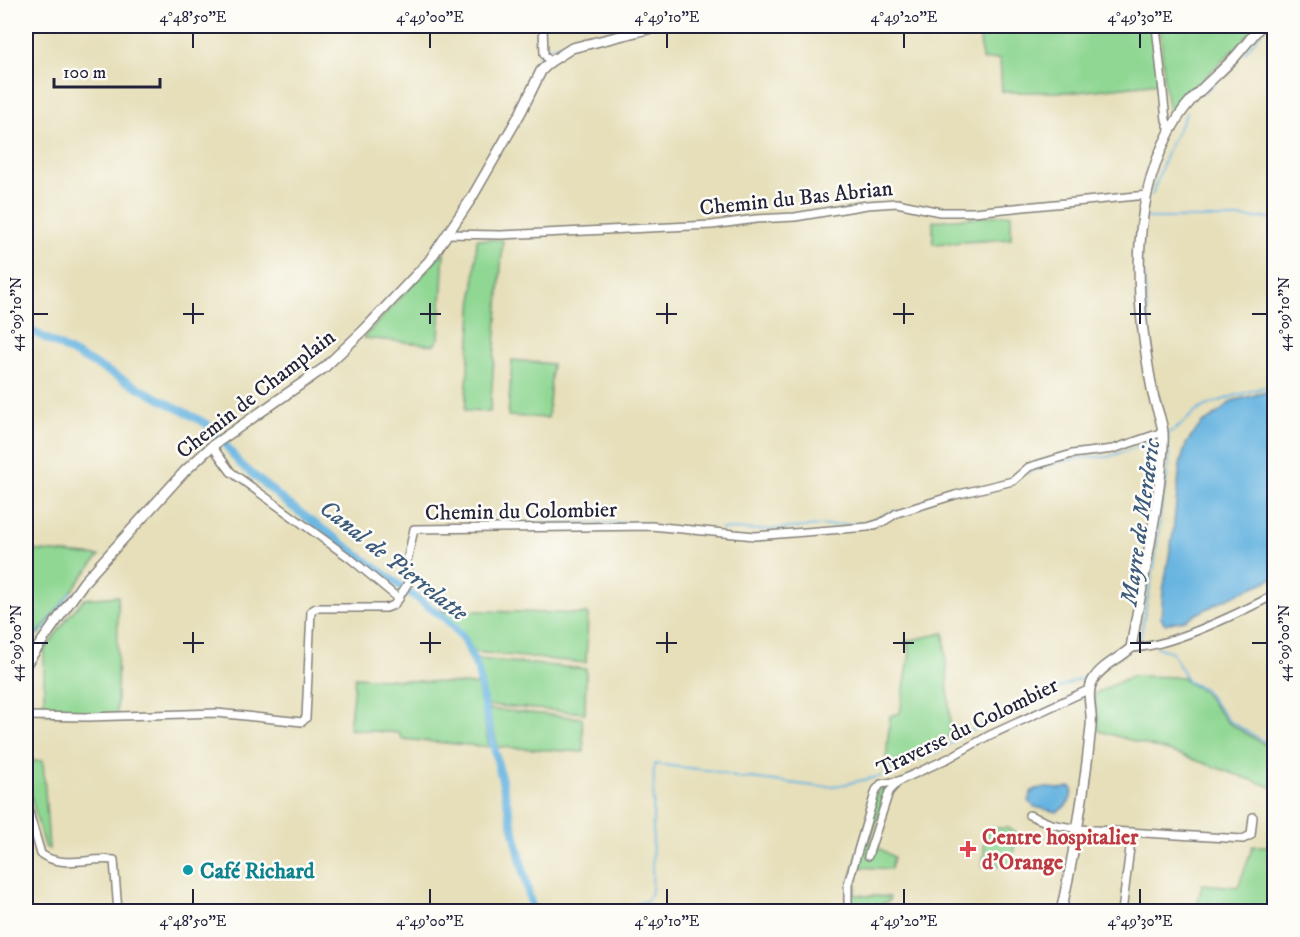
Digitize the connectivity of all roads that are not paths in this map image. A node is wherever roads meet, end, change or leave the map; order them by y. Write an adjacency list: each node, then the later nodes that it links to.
1 (28, 26): 6 (street)
2 (543, 26): 7 (street)
3 (660, 26): 7 (street, Chemin de Champlain)
4 (1156, 26): 8 (street)
5 (1261, 26): 8 (street)
6 (26, 31)
7 (550, 62): 10 (street, Chemin de Champlain)
8 (1170, 131): 9 (street)
9 (1147, 195): 10 (street, Chemin du Bas Abrian); 11 (street)
10 (447, 234): 12 (street, Chemin de Champlain)
11 (1163, 432): 13 (street, Chemin du Colombier); 15 (street)
12 (212, 446): 13 (street); 16 (street, Chemin de Champlain)
13 (403, 593): 18 (street)
14 (1275, 595): 15 (street)
15 (1132, 646): 17 (street)
16 (26, 664)
17 (1090, 689): 19 (street, Traverse du Colombier); 23 (street)
18 (26, 716)
19 (898, 781): 25 (street); 27 (street, Traverse du Colombier)
20 (26, 801): 26 (street)
21 (1029, 815): 23 (street)
22 (1253, 817): 24 (street)
23 (1078, 829): 24 (street); 28 (street)
24 (1131, 832): 29 (street)
25 (868, 856)
26 (118, 912)
27 (848, 912)
28 (1061, 912)
29 (1122, 912)

